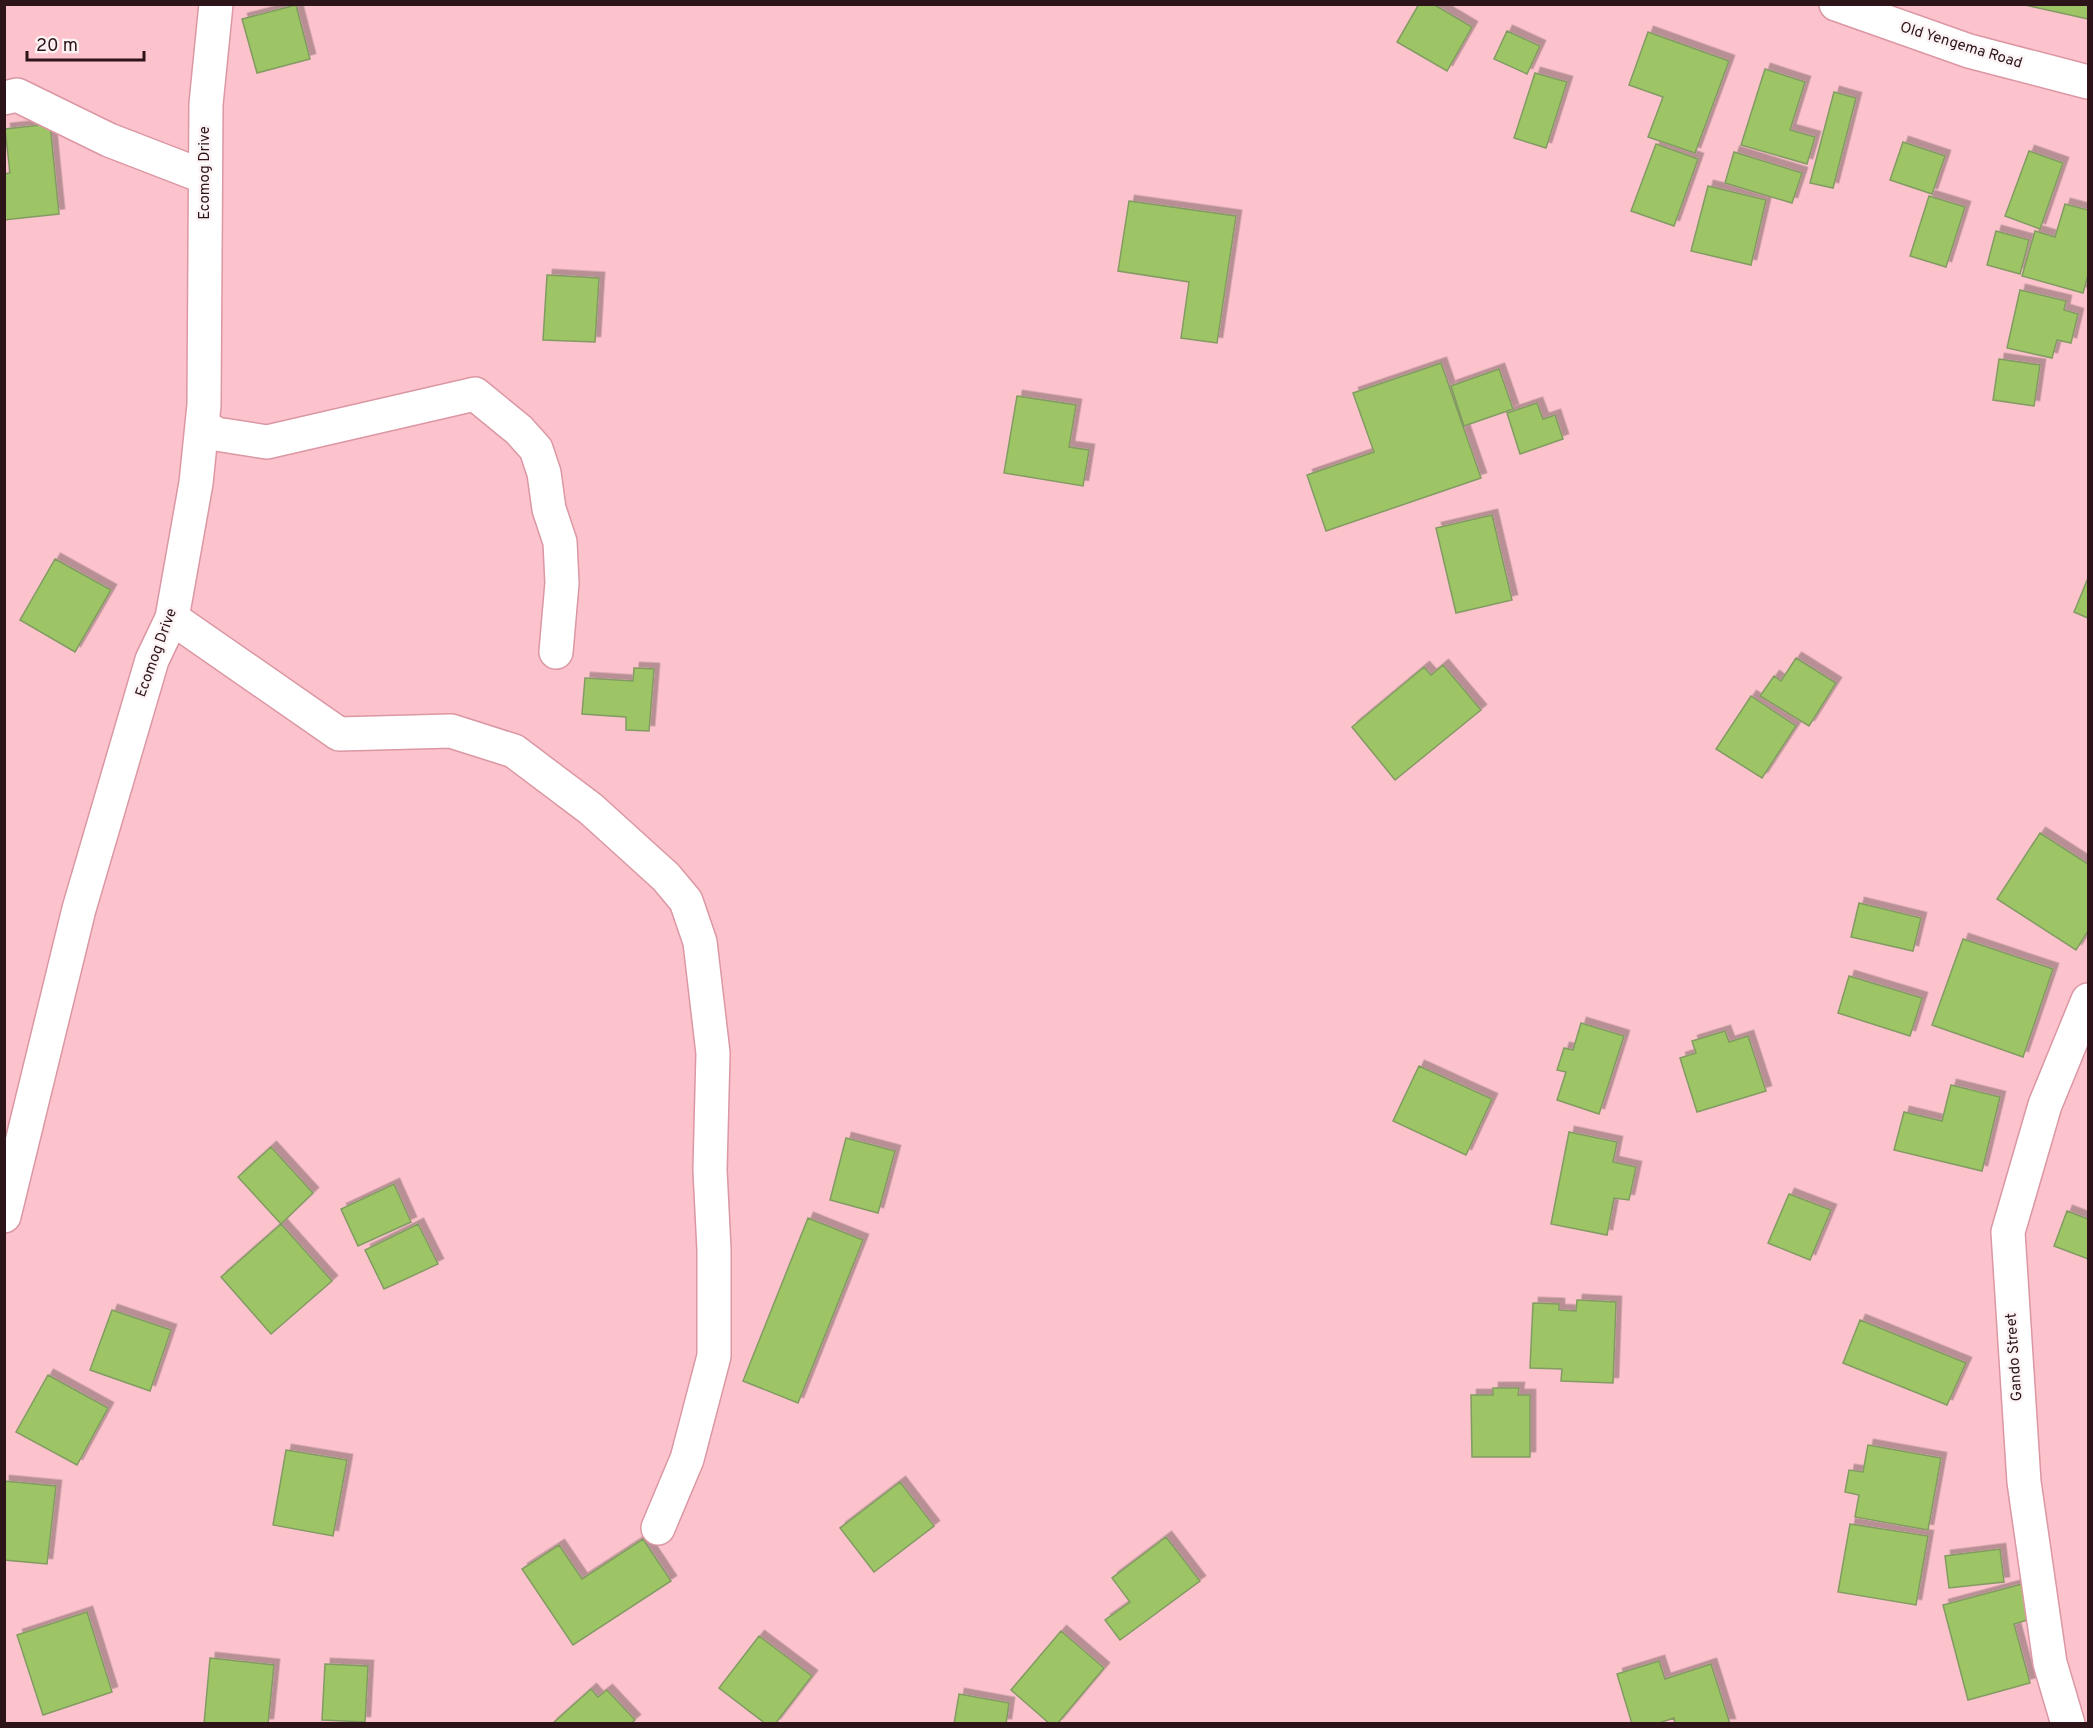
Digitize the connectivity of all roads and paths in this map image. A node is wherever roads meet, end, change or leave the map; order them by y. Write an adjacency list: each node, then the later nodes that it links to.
1 (216, 4): 5 (street, Ecomog Drive)
2 (1836, 4): 3 (street, Old Yengema Road)
3 (2088, 82)
4 (4, 98): 5 (street)
5 (205, 177): 6 (street, Ecomog Drive)
6 (202, 425): 7 (street, Ecomog Drive); 8 (street)
7 (172, 618): 10 (street, Ecomog Drive); 11 (street)
8 (556, 652)
9 (2088, 1000): 12 (street, Gando Street)
10 (4, 1216)
11 (658, 1528)
12 (2068, 1724)

